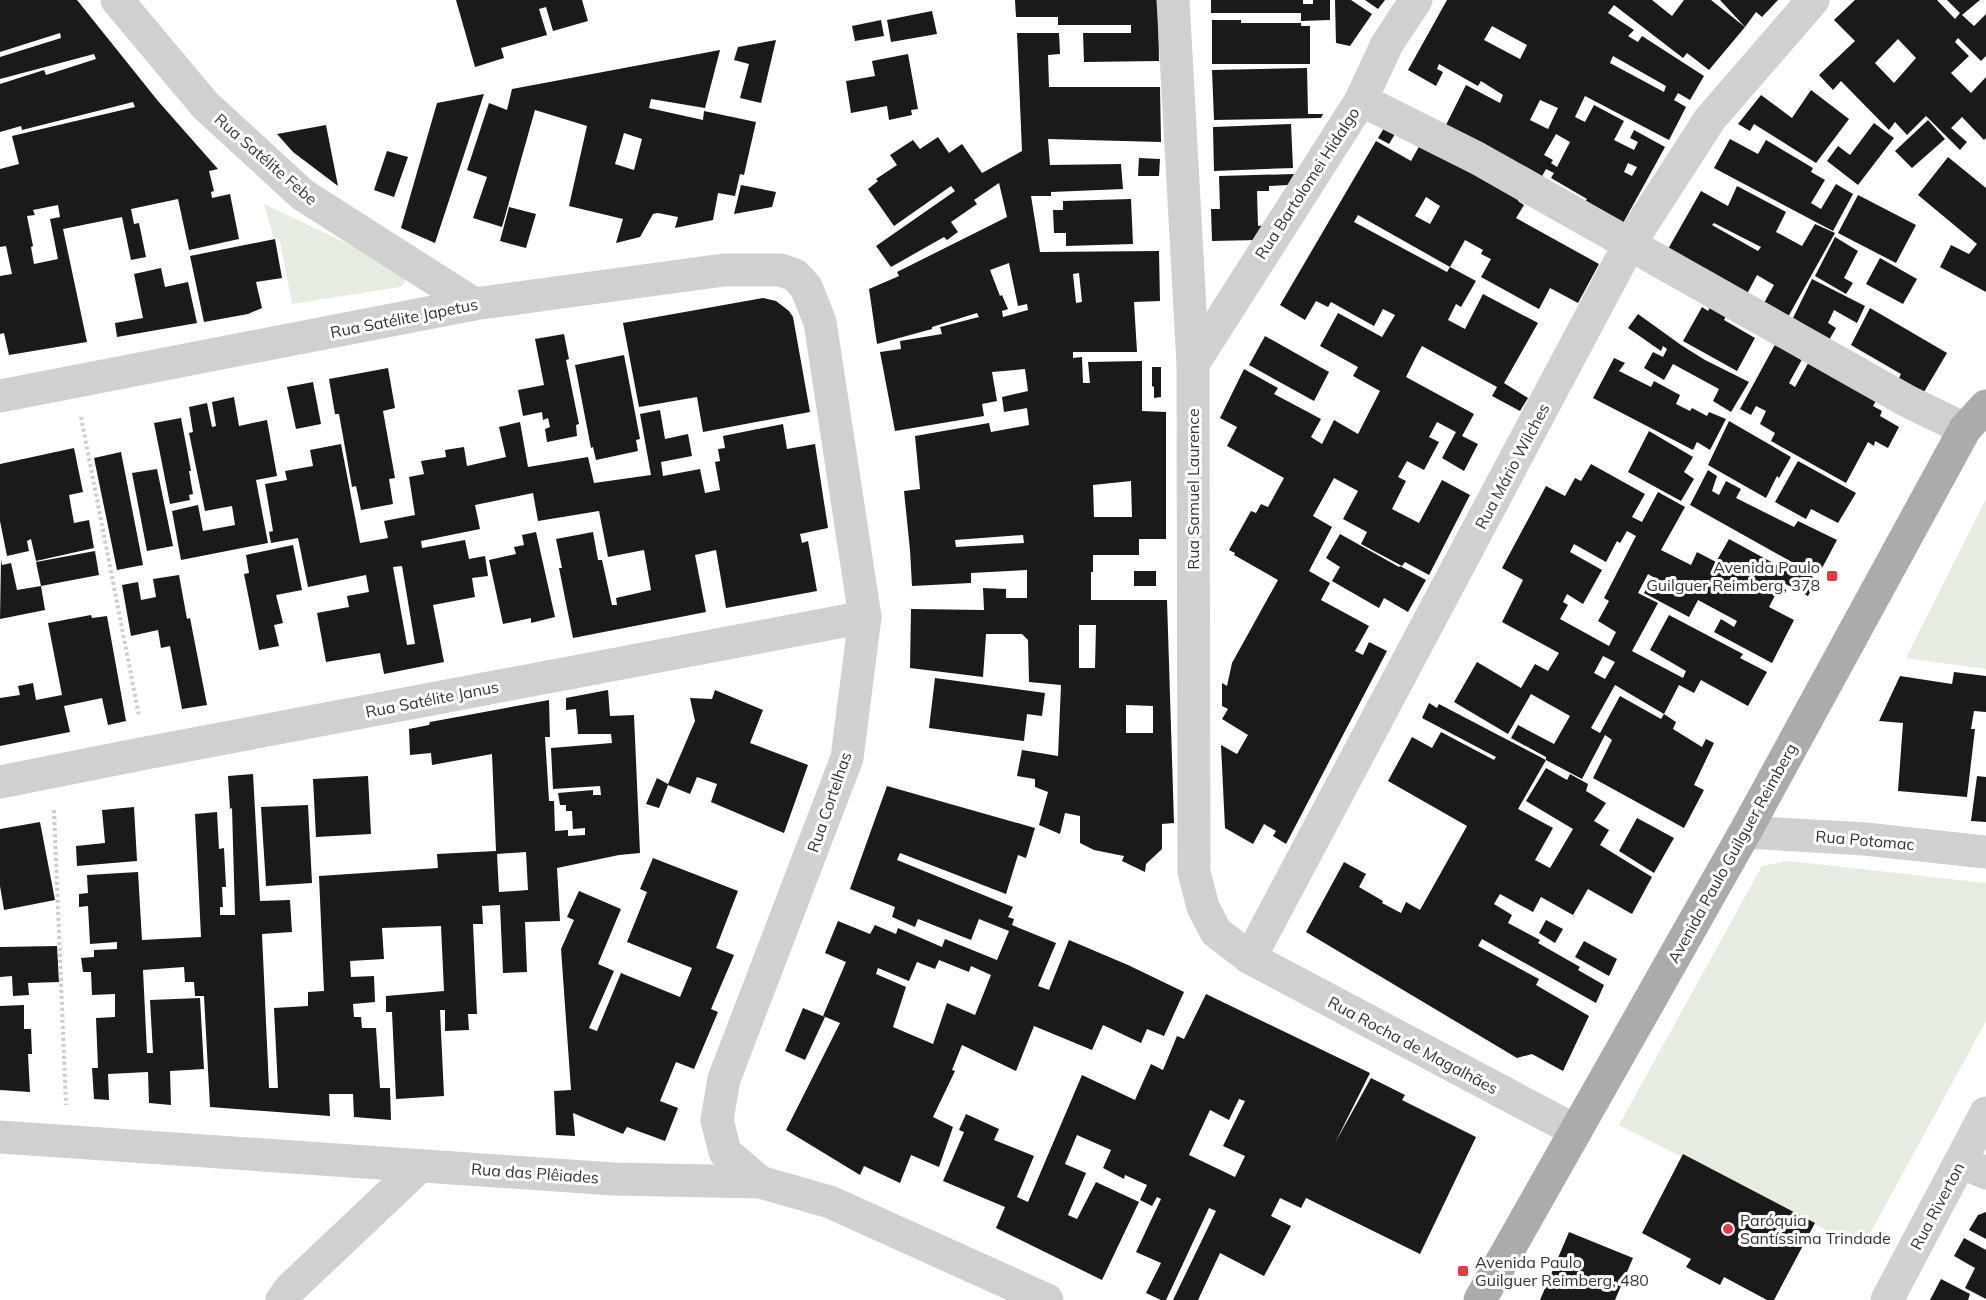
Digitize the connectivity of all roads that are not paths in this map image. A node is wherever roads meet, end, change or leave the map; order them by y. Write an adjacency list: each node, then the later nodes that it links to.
1 (117, 0): 8 (street, Rua Satélite Febe)
2 (1173, 0): 9 (street, Rua Samuel Laurence)
3 (1416, 0): 5 (street, Rua Bartolomei Hidalgo)
4 (1813, 0): 6 (street, Rua Mário Wilches)
5 (1361, 100): 6 (street); 9 (street, Rua Bartolomei Hidalgo)
6 (1630, 243): 11 (street); 16 (street, Rua Mário Wilches)
7 (806, 287): 8 (street, Rua Satélite Japetus); 12 (street, Rua Cortelhas)
8 (474, 304): 10 (street, Rua Satélite Japetus)
9 (1192, 364): 16 (street, Rua Samuel Laurence)
10 (0, 396)
11 (1976, 418): 14 (main road, Avenida Paulo Guilguer Reimberg)
12 (865, 617): 13 (street, Rua Satélite Janus); 22 (street, Rua Cortelhas)
13 (0, 782)
14 (1745, 832): 15 (street, Rua Potomac); 18 (main road, Avenida Paulo Guilguer Reimberg)
15 (1986, 852)
16 (1250, 958): 18 (street, Rua Rocha de Magalhães)
17 (1986, 1113): 21 (street, Rua Riverton)
18 (1576, 1131): 25 (main road, Avenida Paulo Guilguer Reimberg)
19 (0, 1137): 20 (street, Rua das Plêiades)
20 (420, 1166): 22 (street, Rua das Plêiades); 23 (street)
21 (1973, 1168): 26 (street, Rua Riverton)
22 (760, 1182): 24 (street, Rua das Plêiades)
23 (282, 1300)
24 (1047, 1300)
25 (1480, 1300)
26 (1887, 1300)

